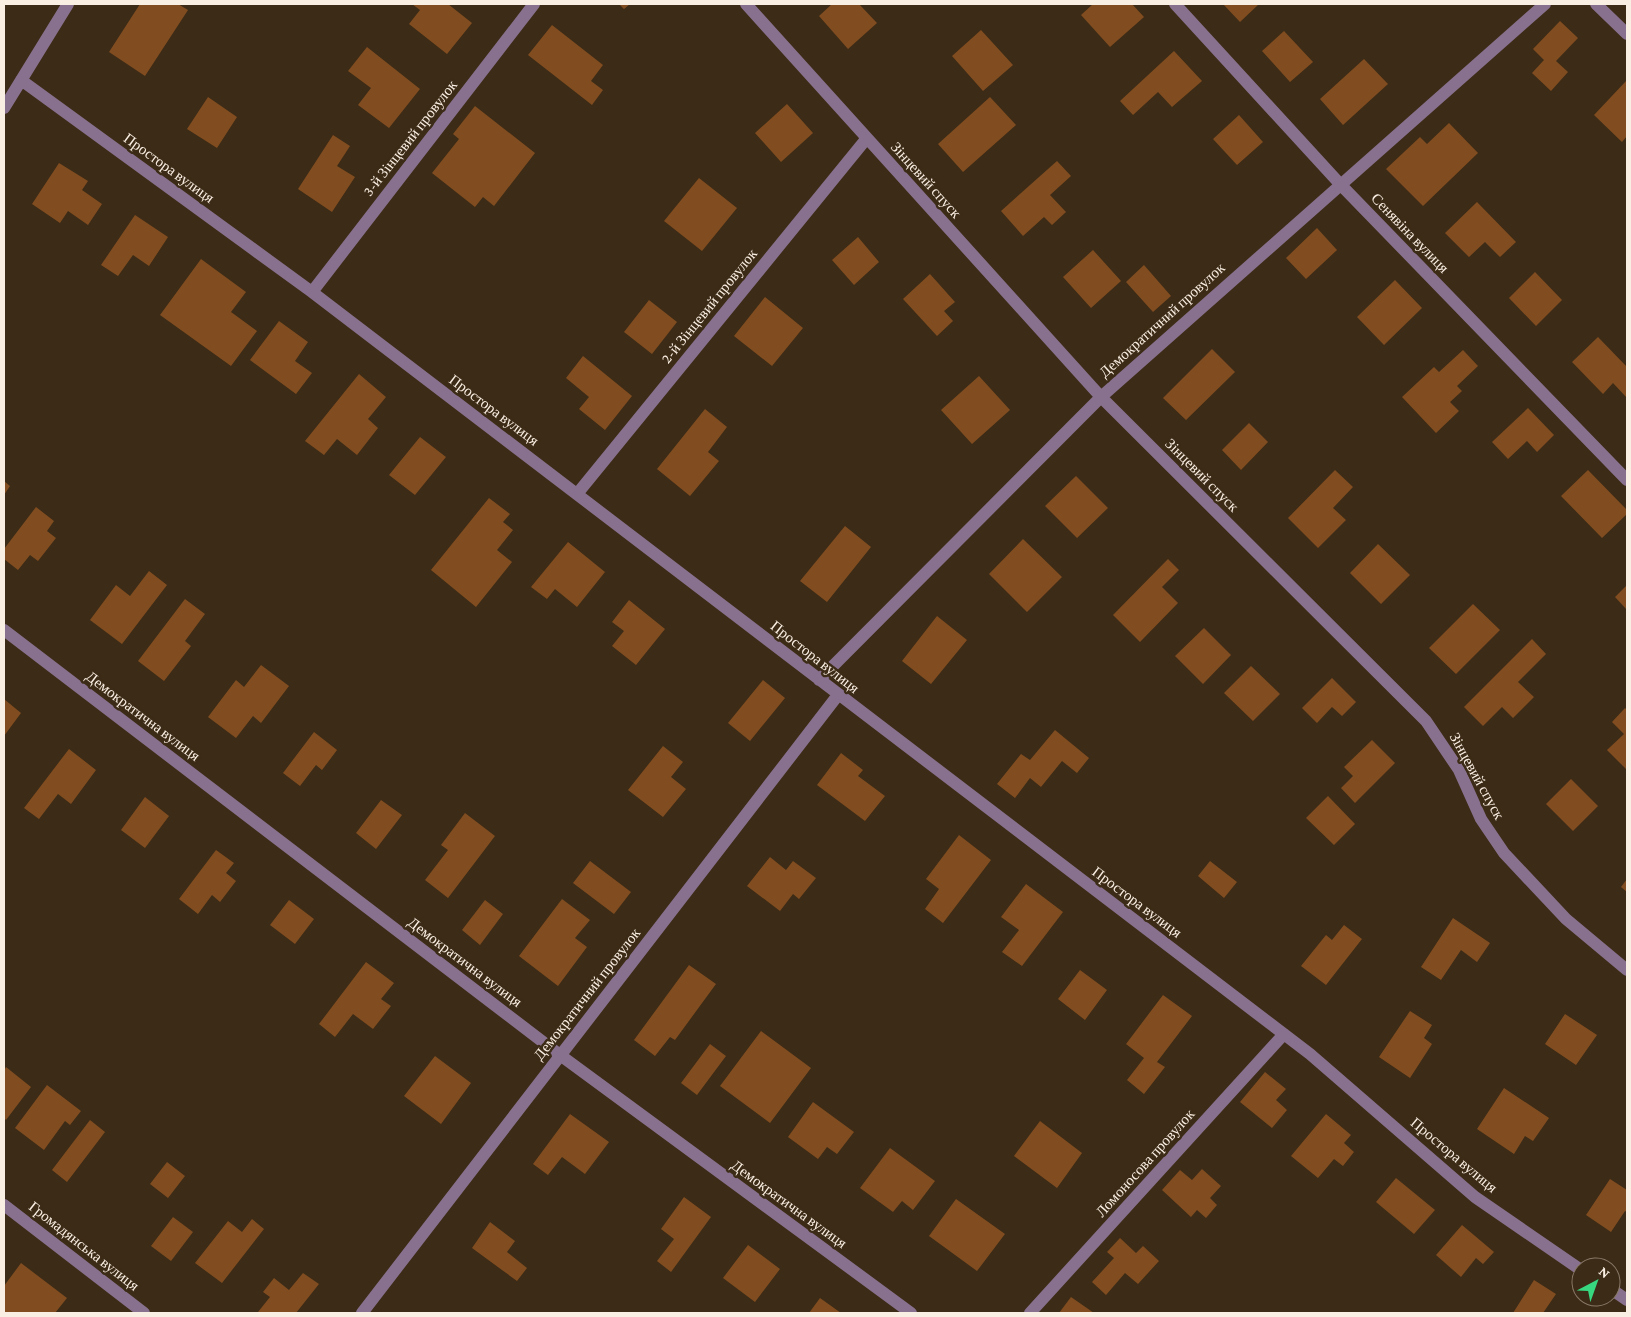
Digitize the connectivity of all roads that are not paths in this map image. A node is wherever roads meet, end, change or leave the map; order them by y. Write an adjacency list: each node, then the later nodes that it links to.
1 (68, 4): 8 (street)
2 (534, 4): 12 (street, 3-й Зінцевий провулок)
3 (746, 4): 10 (street, Зінцевий спуск)
4 (1175, 4): 11 (street, Сенявіна вулиця)
5 (1545, 4): 11 (street, Демократичний провулок)
6 (1596, 4): 7 (street)
7 (1627, 34)
8 (21, 80): 9 (street); 12 (street, Простора вулиця)
9 (4, 108)
10 (867, 138): 13 (street, Зінцевий спуск); 15 (street, 2-й Зінцевий провулок)
11 (1340, 184): 13 (street, Демократичний провулок); 14 (street, Сенявіна вулиця)
12 (312, 292): 15 (street, Простора вулиця)
13 (1100, 397): 17 (street, Демократичний провулок); 19 (street, Зінцевий спуск)
14 (1627, 480)
15 (577, 494): 17 (street, Простора вулиця)
16 (4, 630): 21 (street, Демократична вулиця)
17 (819, 680): 18 (street, Простора вулиця)
18 (838, 695): 20 (street, Простора вулиця); 21 (street, Демократичний провулок)
19 (1627, 970)
20 (1284, 1034): 23 (street, Простора вулиця); 27 (street, Ломоносова провулок)
21 (560, 1055): 25 (street, Демократичний провулок); 26 (street, Демократична вулиця)
22 (4, 1205): 24 (street, Громадянська вулиця)
23 (1571, 1263)
24 (144, 1313)
25 (362, 1313)
26 (911, 1313)
27 (1030, 1313)

